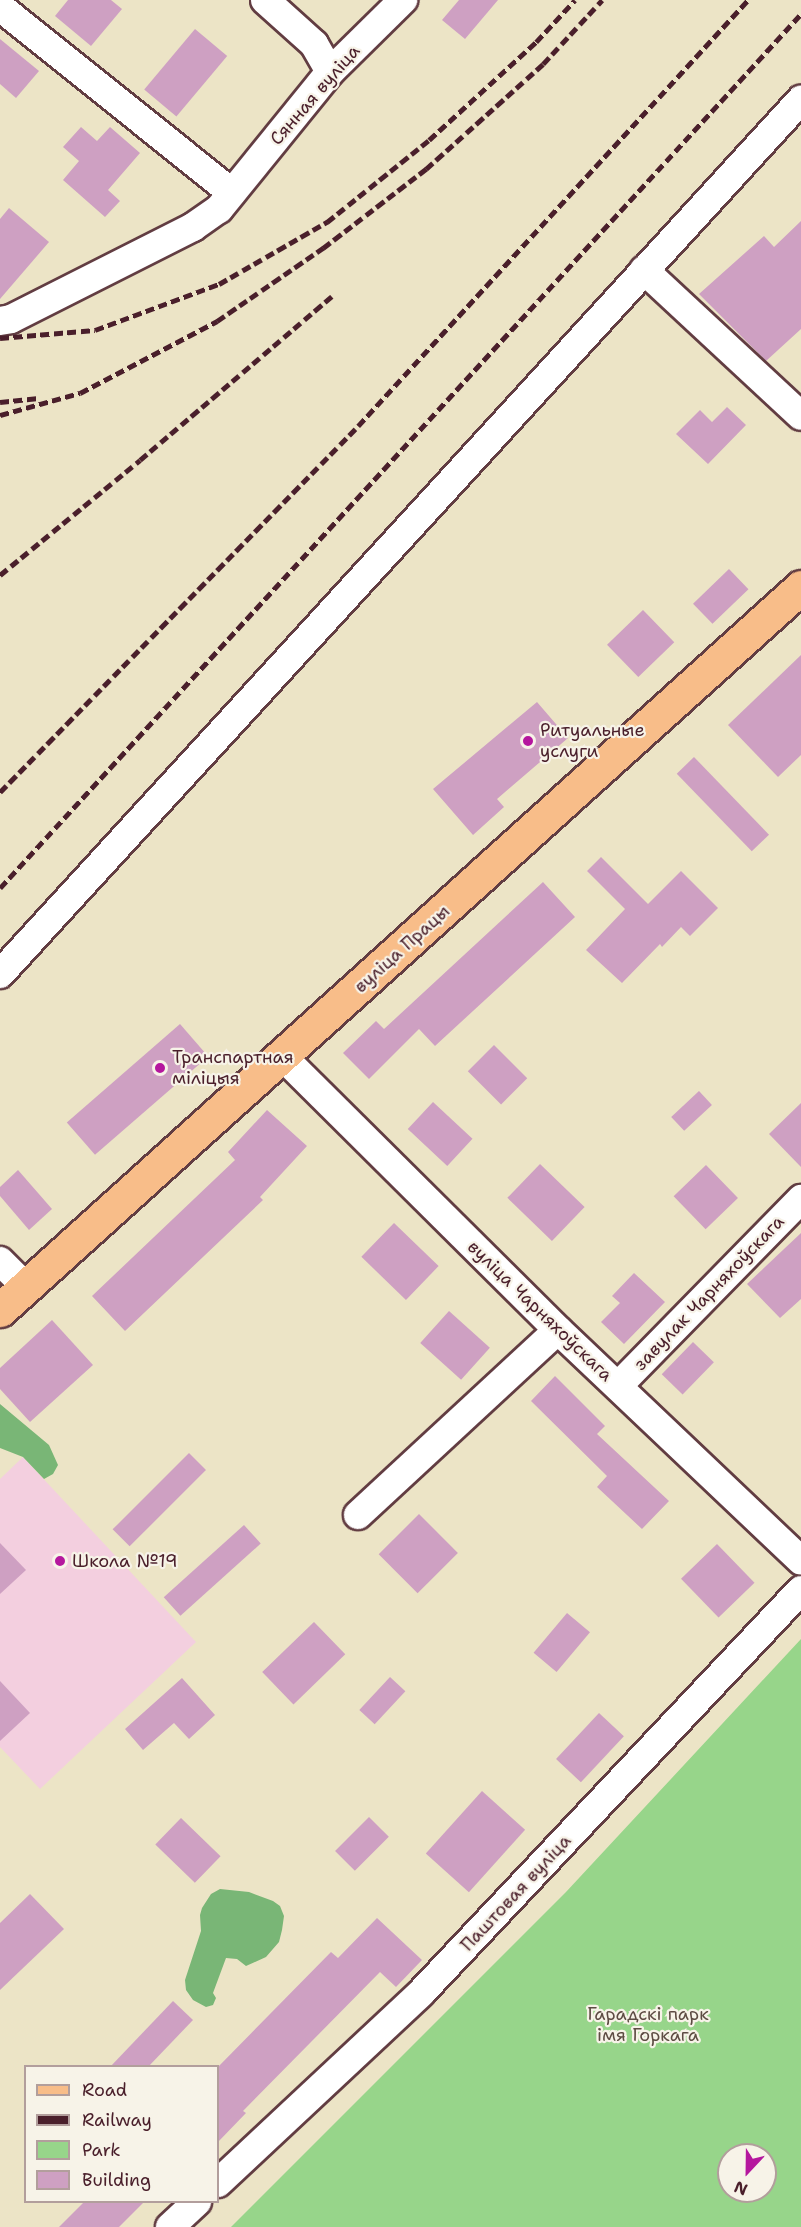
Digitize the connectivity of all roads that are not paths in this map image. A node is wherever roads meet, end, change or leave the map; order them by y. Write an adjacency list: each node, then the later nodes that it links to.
1 (265, 0): 4 (street)
2 (403, 0): 4 (street, Сянная вуліца)
3 (0, 7): 6 (street)
4 (330, 72): 6 (street, Сянная вуліца)
5 (801, 100): 7 (street)
6 (232, 194): 8 (street, Сянная вуліца)
7 (644, 270): 9 (street); 11 (street)
8 (0, 321)
9 (801, 416)
10 (801, 587): 12 (main road, вуліца Працы)
11 (0, 974)
12 (284, 1057): 15 (main road, вуліца Працы); 17 (street, вуліца Чарняхоўскага)
13 (801, 1199): 18 (street, завулак Чарняхоўскага)
14 (0, 1261): 15 (street)
15 (26, 1287): 16 (main road, вуліца Працы)
16 (0, 1310)
17 (558, 1330): 18 (street, вуліца Чарняхоўскага); 19 (street)
18 (618, 1386): 20 (street, вуліца Чарняхоўскага)
19 (358, 1515)
20 (801, 1561)
21 (801, 1590): 22 (street, Паштовая вуліца)
22 (219, 2182)
23 (196, 2203): 24 (street)
24 (170, 2227)

